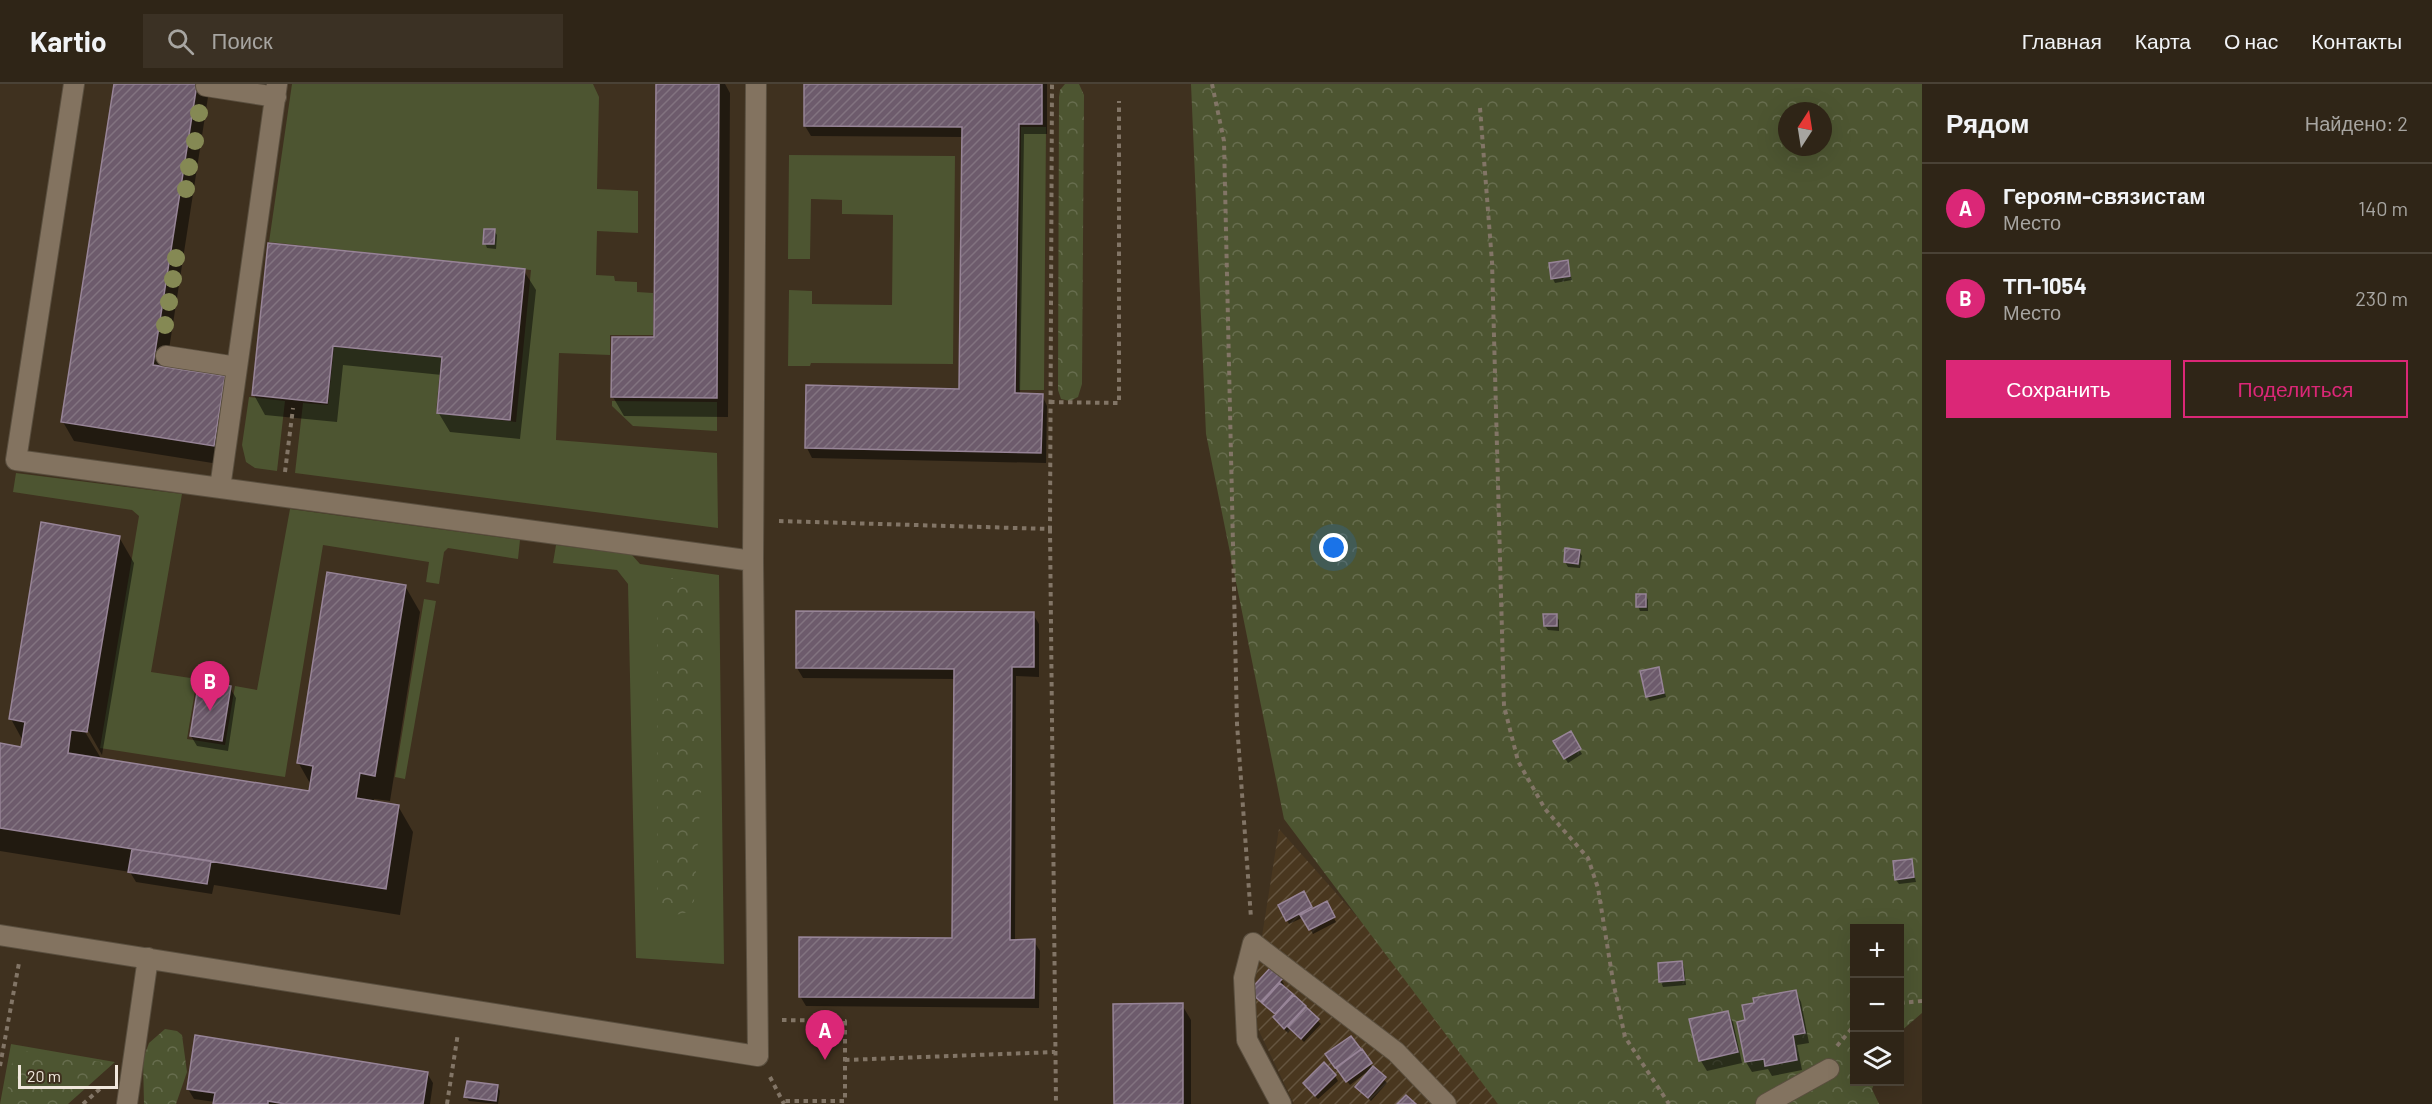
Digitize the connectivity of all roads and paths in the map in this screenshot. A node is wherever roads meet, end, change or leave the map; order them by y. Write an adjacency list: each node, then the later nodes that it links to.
1 (74, 84): 13 (lane)
2 (756, 84): 15 (lane)
3 (1052, 84): 11 (path)
4 (1212, 84): 20 (path)
5 (206, 87): 6 (lane)
6 (276, 90): 10 (lane)
7 (1119, 101): 11 (path)
8 (1480, 108): 36 (path)
9 (166, 356): 10 (lane)
10 (237, 367): 13 (lane)
11 (1050, 402): 16 (path)
12 (293, 408): 14 (path)
13 (220, 488): 14 (lane)
14 (282, 496): 17 (lane)
15 (754, 520): 16 (path); 17 (lane)
16 (1050, 529): 26 (path)
17 (753, 561): 25 (lane)
18 (0, 935): 19 (lane)
19 (24, 939): 21 (lane); 28 (path)
20 (1253, 943): 34 (lane); 35 (lane)
21 (148, 958): 24 (lane); 31 (lane)
22 (1922, 1001): 23 (path)
23 (1904, 1003)
24 (462, 1009): 25 (lane); 32 (path)
25 (758, 1020): 27 (path)
26 (1055, 1052): 27 (path); 33 (path)
27 (845, 1060): 30 (path)
28 (0, 1066)
29 (1829, 1069): 37 (lane)
30 (784, 1101)
31 (127, 1104)
32 (447, 1104)
33 (1056, 1104)
34 (1281, 1104)
35 (1446, 1104)
36 (1670, 1104)
37 (1766, 1104)

